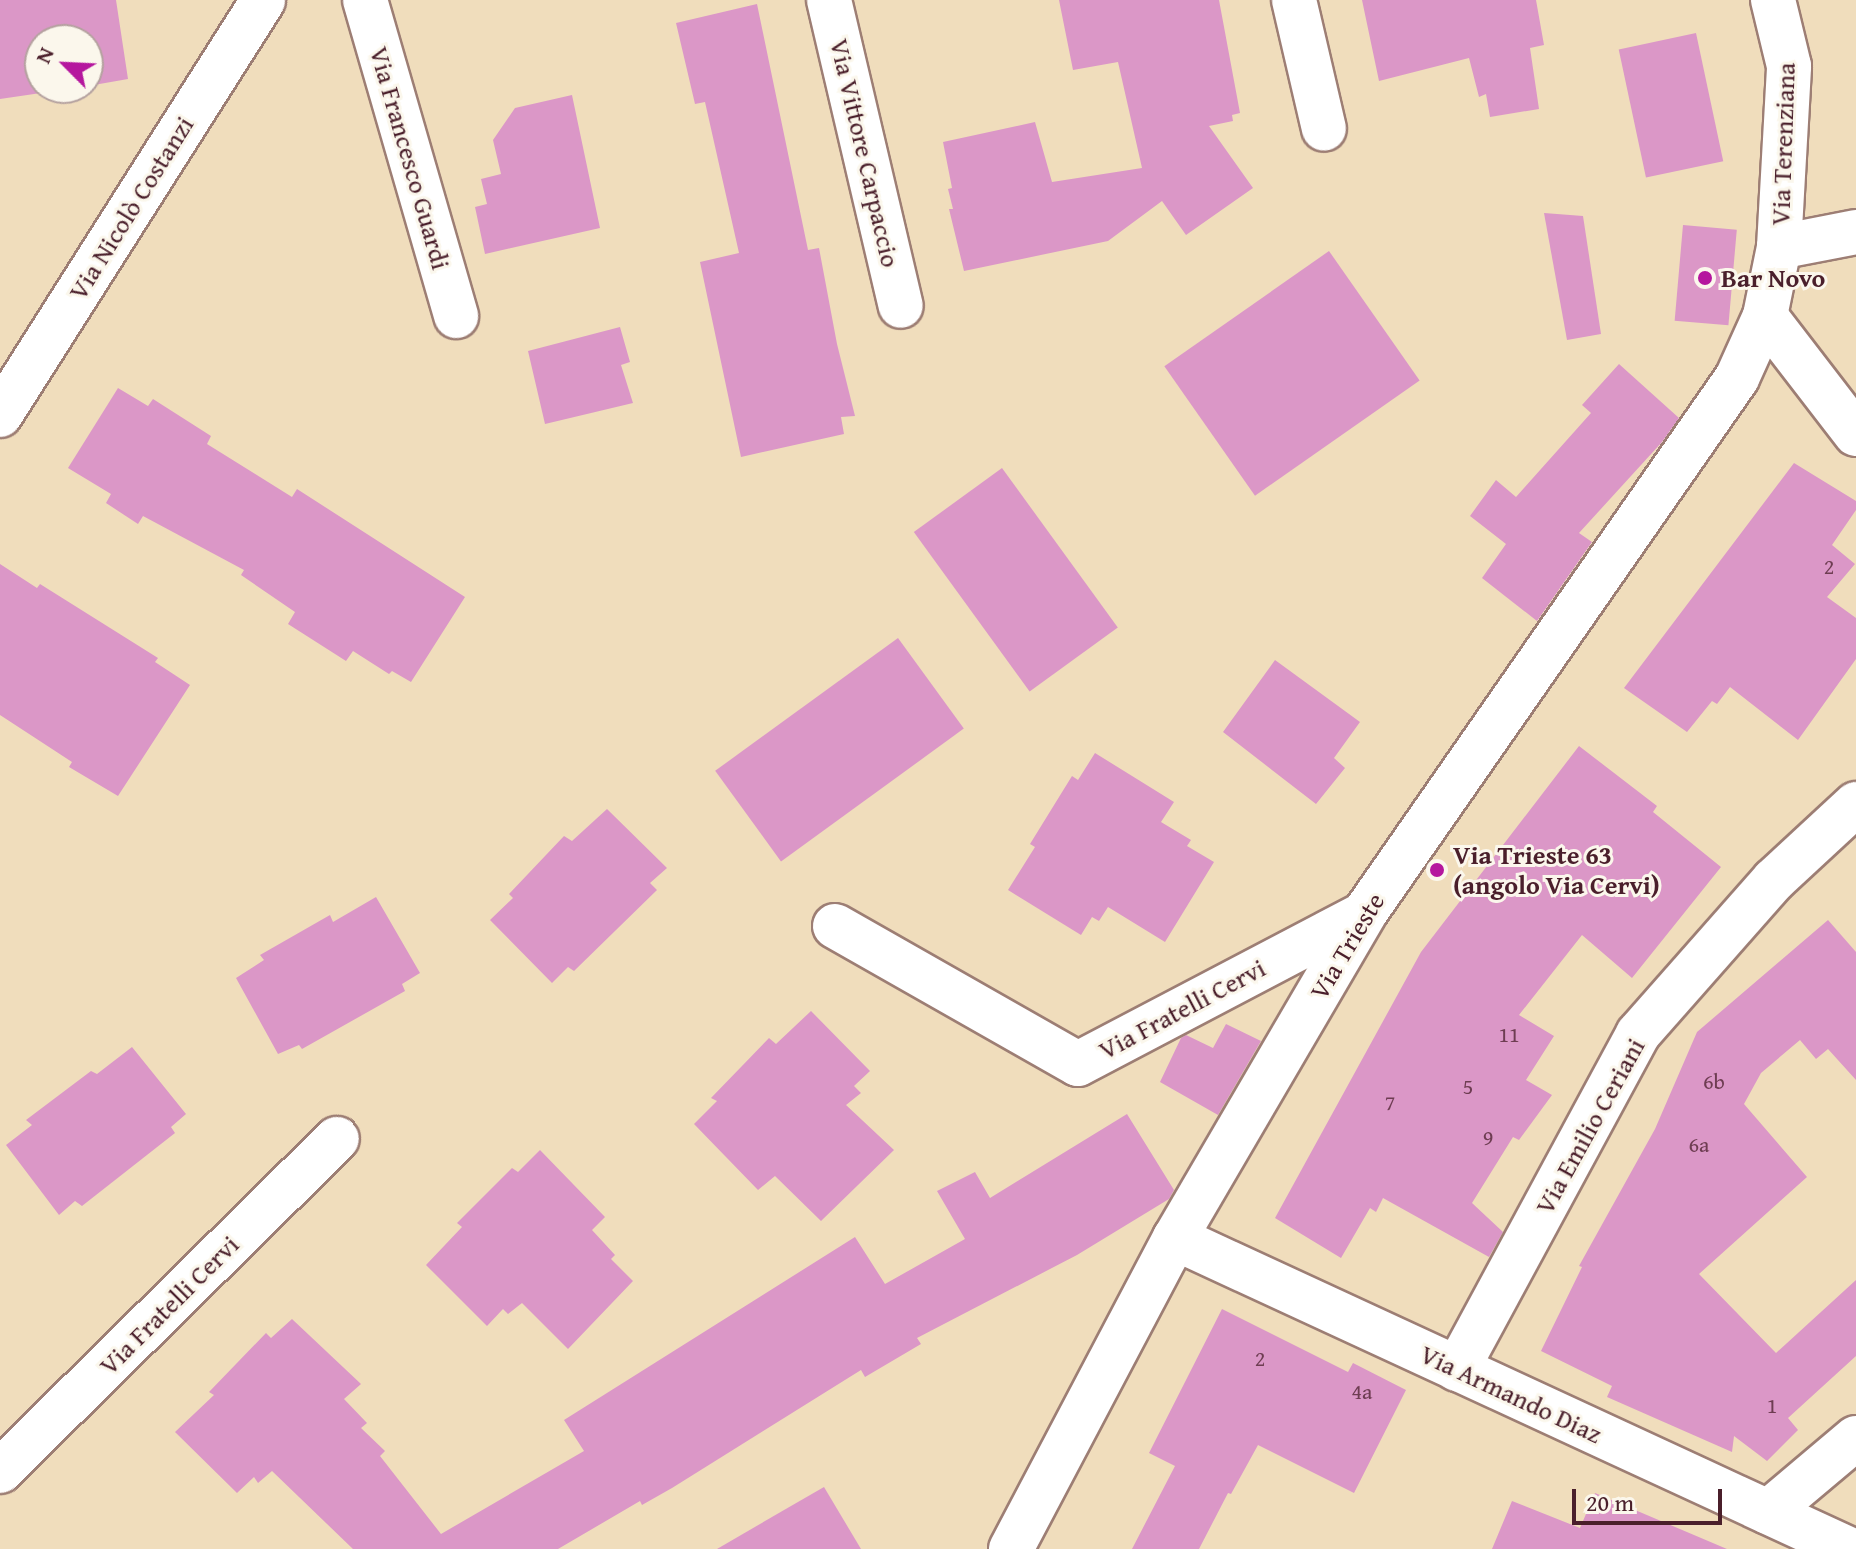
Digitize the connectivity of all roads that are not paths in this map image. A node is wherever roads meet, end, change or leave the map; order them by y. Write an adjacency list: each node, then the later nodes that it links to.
1 (263, 0): 13 (street, Via Nicolò Costanzi)
2 (365, 0): 10 (street, Via Francesco Guardi)
3 (829, 0): 9 (street, Via Vittore Carpaccio)
4 (1294, 0): 6 (street)
5 (1773, 0): 8 (street, Via Terenziana)
6 (1324, 129)
7 (1856, 232): 8 (street)
8 (1779, 247): 11 (street, Via Terenziana)
9 (901, 306)
10 (456, 316)
11 (1765, 316): 12 (street, Via Terenziana); 14 (street)
12 (1737, 378): 16 (street, Via Trieste)
13 (0, 415)
14 (1856, 434)
15 (1856, 804): 20 (street, Via Emilio Ceriani)
16 (1364, 914): 17 (street, Via Fratelli Cervi); 19 (street, Via Trieste)
17 (835, 926)
18 (337, 1139): 22 (street, Via Fratelli Cervi)
19 (1175, 1238): 20 (street, Via Armando Diaz); 24 (street, Via Trieste)
20 (1457, 1369): 23 (street, Via Armando Diaz)
21 (1856, 1438): 23 (street)
22 (0, 1471)
23 (1768, 1512): 25 (street, Via Armando Diaz)
24 (1011, 1549)
25 (1848, 1549)

